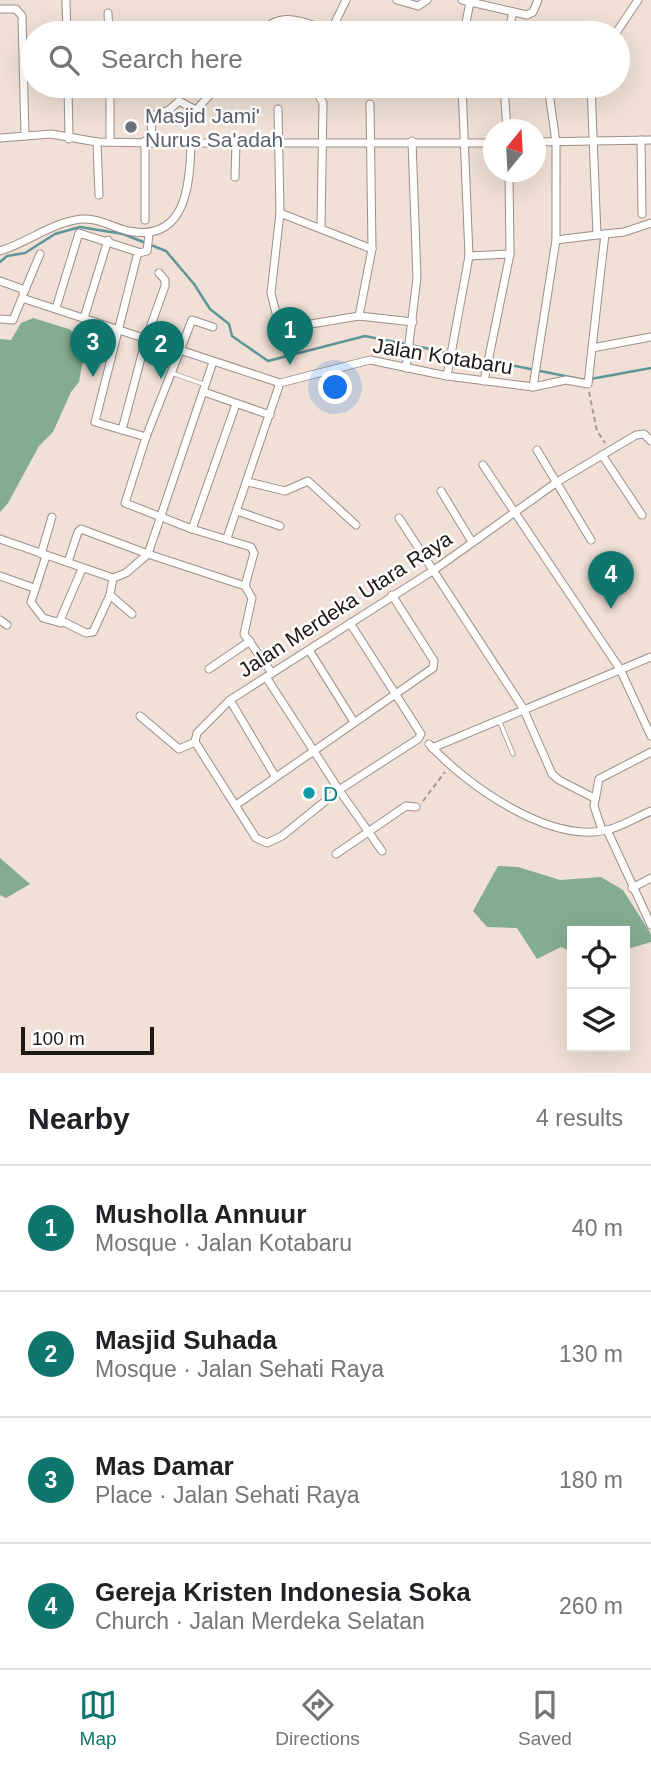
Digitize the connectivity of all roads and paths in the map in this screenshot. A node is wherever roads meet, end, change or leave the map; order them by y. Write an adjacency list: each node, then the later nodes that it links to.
1 (346, 0): 16 (street)
2 (397, 0): 3 (street)
3 (427, 0)
4 (538, 0): 9 (street)
5 (638, 0): 19 (street)
6 (66, 1): 12 (street)
7 (466, 1): 9 (street); 17 (street)
8 (0, 9): 11 (street)
9 (513, 12): 18 (street)
10 (108, 13): 13 (street)
11 (22, 21)
12 (67, 21)
13 (108, 21)
14 (271, 21): 15 (street)
15 (296, 21)
16 (336, 21)
17 (465, 21)
18 (511, 21)
19 (624, 21)
20 (24, 98): 32 (street)
21 (68, 98): 34 (street)
22 (110, 98): 36 (street)
23 (207, 98): 41 (street)
24 (321, 98): 43 (street)
25 (463, 98): 49 (street)
26 (505, 98): 31 (street)
27 (550, 98): 46 (street)
28 (591, 98): 37 (street)
29 (370, 104): 44 (street)
30 (278, 109): 42 (street)
31 (506, 119)
32 (25, 136): 33 (street); 34 (street)
33 (0, 138)
34 (69, 139): 40 (street)
35 (651, 139): 38 (street)
36 (110, 140): 40 (street); 41 (street)
37 (593, 140): 38 (street); 46 (street); 59 (street)
38 (641, 140): 55 (street)
39 (412, 141): 44 (street); 49 (street); 76 (street)
40 (97, 142): 53 (street)
41 (148, 142): 47 (street); 56 (street)
42 (278, 142): 43 (street); 48 (street); 54 (street)
43 (322, 142): 44 (street); 58 (street)
44 (369, 142): 63 (street)
45 (546, 142): 46 (street)
46 (556, 142): 62 (street)
47 (191, 143): 48 (street); 60 (street)
48 (236, 143): 51 (street)
49 (467, 143): 50 (street); 68 (street)
50 (483, 143)
51 (235, 177)
52 (509, 182): 67 (street)
53 (99, 195)
54 (280, 212): 58 (street); 73 (street)
55 (642, 214)
56 (145, 220)
57 (651, 223): 59 (street)
58 (321, 227): 63 (street)
59 (601, 235): 62 (street); 81 (street)
60 (149, 238): 64 (street); 65 (street)
61 (107, 240): 65 (street); 72 (street); 74 (street)
62 (556, 240): 90 (street)
63 (372, 248): 73 (street)
64 (0, 251)
65 (143, 252): 78 (street)
66 (40, 254): 71 (street)
67 (510, 254): 68 (street); 87 (street)
68 (469, 256): 86 (street)
69 (159, 273): 80 (street)
70 (0, 281): 71 (street)
71 (23, 294): 72 (street); 75 (street)
72 (55, 308): 74 (street)
73 (359, 316): 76 (street)
74 (84, 318): 78 (street)
75 (0, 319)
76 (412, 322): 84 (street)
77 (214, 327): 82 (street)
78 (117, 329): 80 (street); 94 (street)
79 (651, 337): 81 (street)
80 (146, 339): 82 (street); 94 (street)
81 (592, 348): 88 (street)
82 (181, 351): 83 (street); 85 (street)
83 (214, 362): 89 (street); 91 (street)
84 (406, 368): 86 (street, Jalan Kotabaru); 89 (street, Jalan Kotabaru)
85 (172, 373): 91 (lane); 95 (street)
86 (447, 376): 87 (street, Jalan Kotabaru)
87 (484, 381): 90 (street, Jalan Kotabaru)
88 (588, 381): 90 (street, Jalan Kotabaru); 98 (path)
89 (280, 383): 93 (street)
90 (533, 387)
91 (206, 389): 92 (street); 108 (street)
92 (236, 404): 93 (street); 112 (street)
93 (270, 415): 101 (street)
94 (122, 430): 95 (street)
95 (146, 437): 108 (street)
96 (651, 441): 98 (street, Jalan Merdeka Utara Raya)
97 (537, 450): 102 (street)
98 (610, 450): 99 (street, Jalan Merdeka Utara Raya)
99 (602, 455): 102 (street, Jalan Merdeka Utara Raya); 106 (street)
100 (483, 465): 105 (street)
101 (248, 482): 104 (street); 110 (street)
102 (557, 482): 105 (street, Jalan Merdeka Utara Raya); 115 (street)
103 (441, 491): 116 (street)
104 (237, 511): 111 (street); 113 (street)
105 (515, 512): 116 (street, Jalan Merdeka Utara Raya); 135 (street)
106 (642, 515)
107 (52, 517): 118 (street)
108 (160, 518): 112 (street); 117 (street)
109 (399, 518): 121 (street)
110 (356, 525)
111 (280, 526)
112 (192, 530): 113 (street)
113 (227, 538): 124 (street)
114 (0, 539): 118 (street)
115 (591, 540)
116 (472, 542): 121 (street, Jalan Merdeka Utara Raya)
117 (148, 554): 119 (street); 123 (street); 124 (street)
118 (43, 555): 119 (street); 125 (street)
119 (68, 562): 120 (street)
120 (82, 569): 123 (street); 130 (street)
121 (434, 570): 127 (street, Jalan Merdeka Utara Raya); 139 (street)
122 (0, 576): 125 (street)
123 (113, 578): 126 (street)
124 (245, 586): 131 (street)
125 (34, 588): 130 (street)
126 (110, 595): 128 (street); 130 (street)
127 (392, 595): 129 (street, Jalan Merdeka Utara Raya); 137 (street)
128 (132, 614)
129 (350, 622): 132 (street, Jalan Merdeka Utara Raya); 137 (street)
130 (61, 623)
131 (250, 640): 134 (street); 136 (street)
132 (309, 650): 136 (street, Jalan Merdeka Utara Raya); 142 (street)
133 (651, 657): 135 (street)
134 (209, 669)
135 (620, 669): 139 (street); 143 (street)
136 (269, 675): 138 (street, Jalan Merdeka Utara Raya); 146 (street)
137 (395, 693): 142 (street); 144 (street)
138 (230, 700): 145 (street, Jalan Merdeka Utara Raya); 150 (street)
139 (523, 708): 141 (street); 152 (street)
140 (140, 716): 145 (street)
141 (499, 718): 144 (street); 148 (lane)
142 (354, 722): 146 (street)
143 (651, 736)
144 (427, 741): 149 (street); 151 (street)
145 (194, 742): 153 (street)
146 (314, 750): 150 (street); 151 (street)
147 (651, 751): 152 (street)
148 (513, 754)
149 (450, 766): 154 (path); 156 (street)
150 (275, 776): 153 (street)
151 (339, 790): 153 (street); 157 (street)
152 (594, 798): 156 (street)
153 (236, 805)
154 (416, 807): 157 (street)
155 (651, 811): 156 (street)
156 (604, 830): 161 (street)
157 (367, 831): 158 (street); 159 (street)
158 (382, 851)
159 (336, 854)
160 (651, 878): 161 (street)
161 (632, 888): 162 (street)
162 (651, 925)

